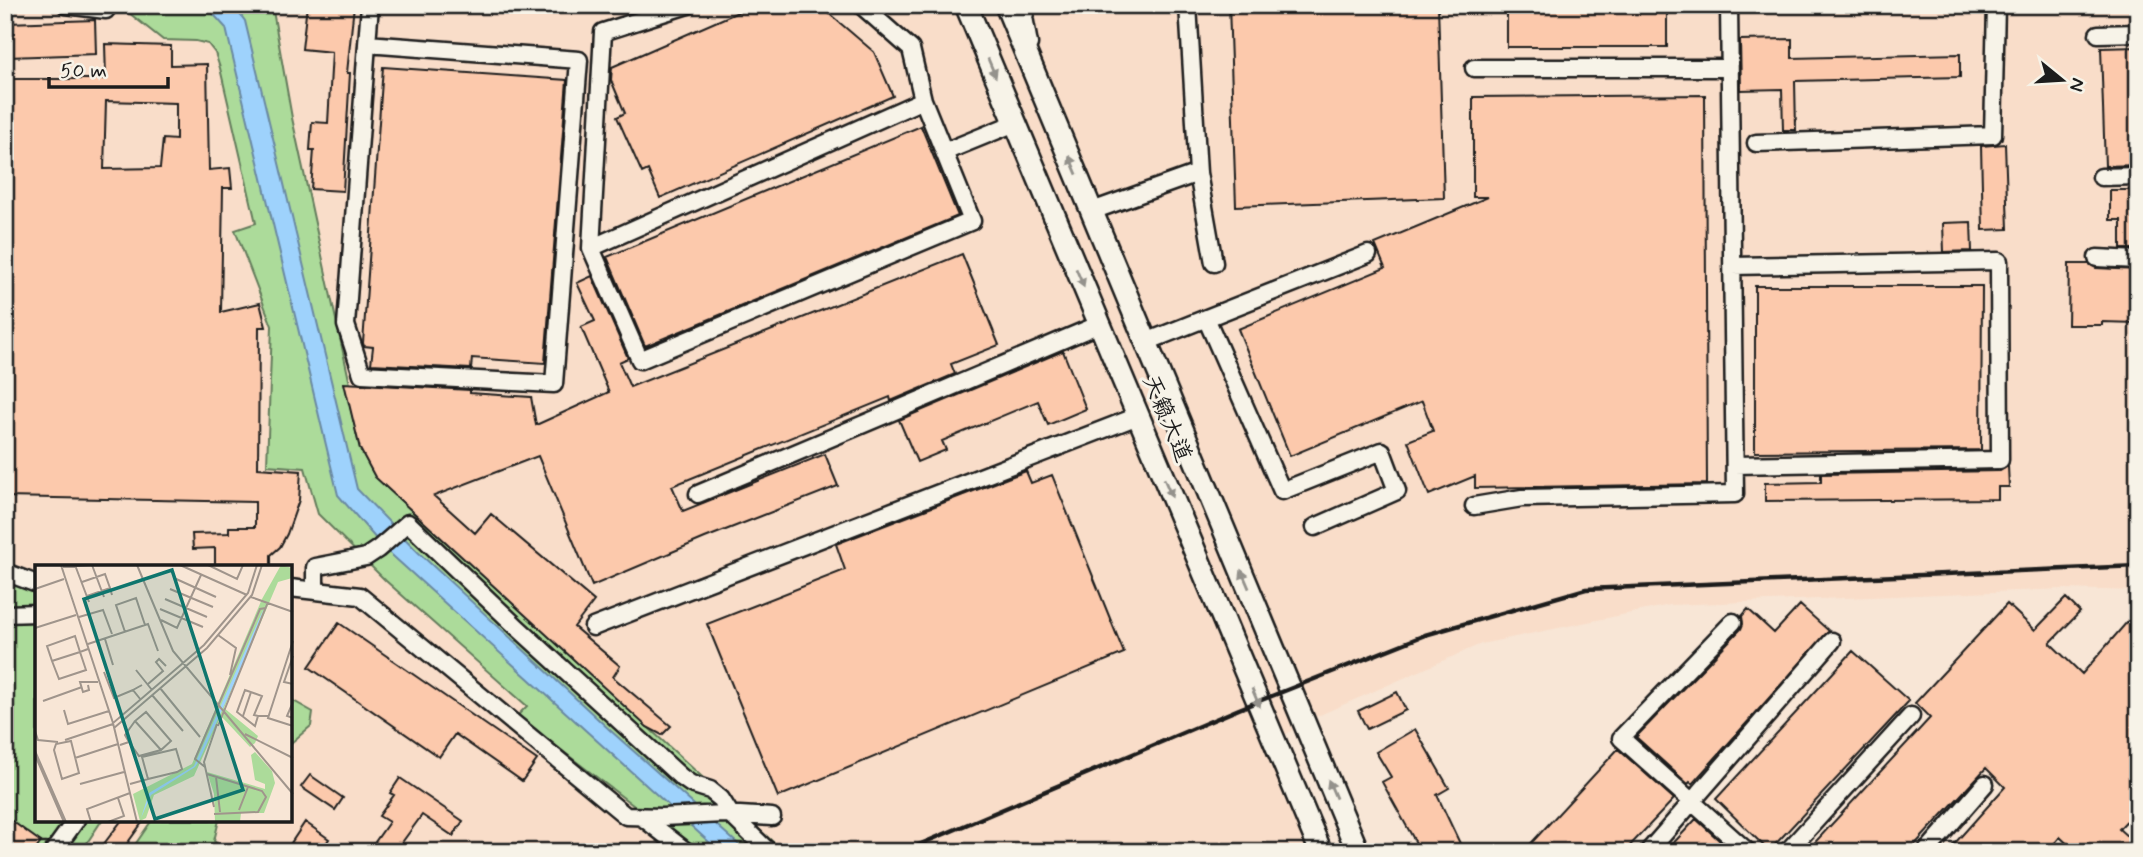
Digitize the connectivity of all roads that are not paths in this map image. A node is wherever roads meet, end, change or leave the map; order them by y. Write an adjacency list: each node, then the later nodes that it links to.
1 (66, 5): 11 (street)
2 (370, 5): 14 (street)
3 (688, 5): 26 (street)
4 (861, 5): 18 (street)
5 (966, 5): 19 (main road, 天籁大道, one-way to 19)
6 (1006, 5): 17 (main road, 天籁大道)
7 (1027, 5): 17 (street)
8 (1188, 5): 22 (street)
9 (1729, 5): 16 (street)
10 (1996, 5): 20 (street)
11 (106, 10)
12 (2138, 33): 13 (street)
13 (2098, 34)
14 (367, 44): 14 (street)
15 (1474, 68): 16 (street)
16 (1729, 68): 31 (street)
17 (1034, 71): 25 (main road, 天籁大道, one-way to 17)
18 (923, 100): 21 (street); 26 (street)
19 (1015, 123): 21 (street); 33 (main road, 天籁大道, one-way to 33)
20 (1756, 143)
21 (944, 152): 26 (street)
22 (1198, 173): 25 (street); 30 (street)
23 (2138, 176): 24 (street)
24 (2102, 177)
25 (1092, 211): 34 (main road, 天籁大道)
26 (591, 248)
27 (1368, 254): 32 (street)
28 (2097, 258): 29 (street)
29 (2138, 260)
30 (1214, 263)
31 (1732, 266): 36 (street); 36 (street)
32 (1206, 318): 34 (street); 39 (street)
33 (1100, 324): 35 (main road, 天籁大道); 37 (street)
34 (1146, 342): 60 (main road, 天籁大道, one-way to 34)
35 (1138, 416): 47 (street); 59 (main road, 天籁大道, one-way to 59)
36 (1735, 465): 38 (street)
37 (698, 494)
38 (1474, 506)
39 (1315, 527)
40 (5, 572): 41 (street)
41 (35, 583)
42 (292, 588): 43 (street)
43 (314, 591): 52 (street); 53 (street)
44 (35, 613): 45 (street)
45 (5, 614)
46 (1733, 622): 51 (street)
47 (593, 627)
48 (1832, 641): 51 (street)
49 (1911, 716): 63 (street)
50 (1985, 783): 64 (street)
51 (1691, 801): 61 (street); 62 (street)
52 (727, 815): 53 (street); 54 (street); 58 (street)
53 (642, 817): 57 (street)
54 (772, 817)
55 (75, 822): 56 (street)
56 (53, 852)
57 (687, 852)
58 (769, 852)
59 (1321, 852)
60 (1358, 852)
61 (1648, 852)
62 (1748, 852)
63 (1787, 852)
64 (1926, 852)

